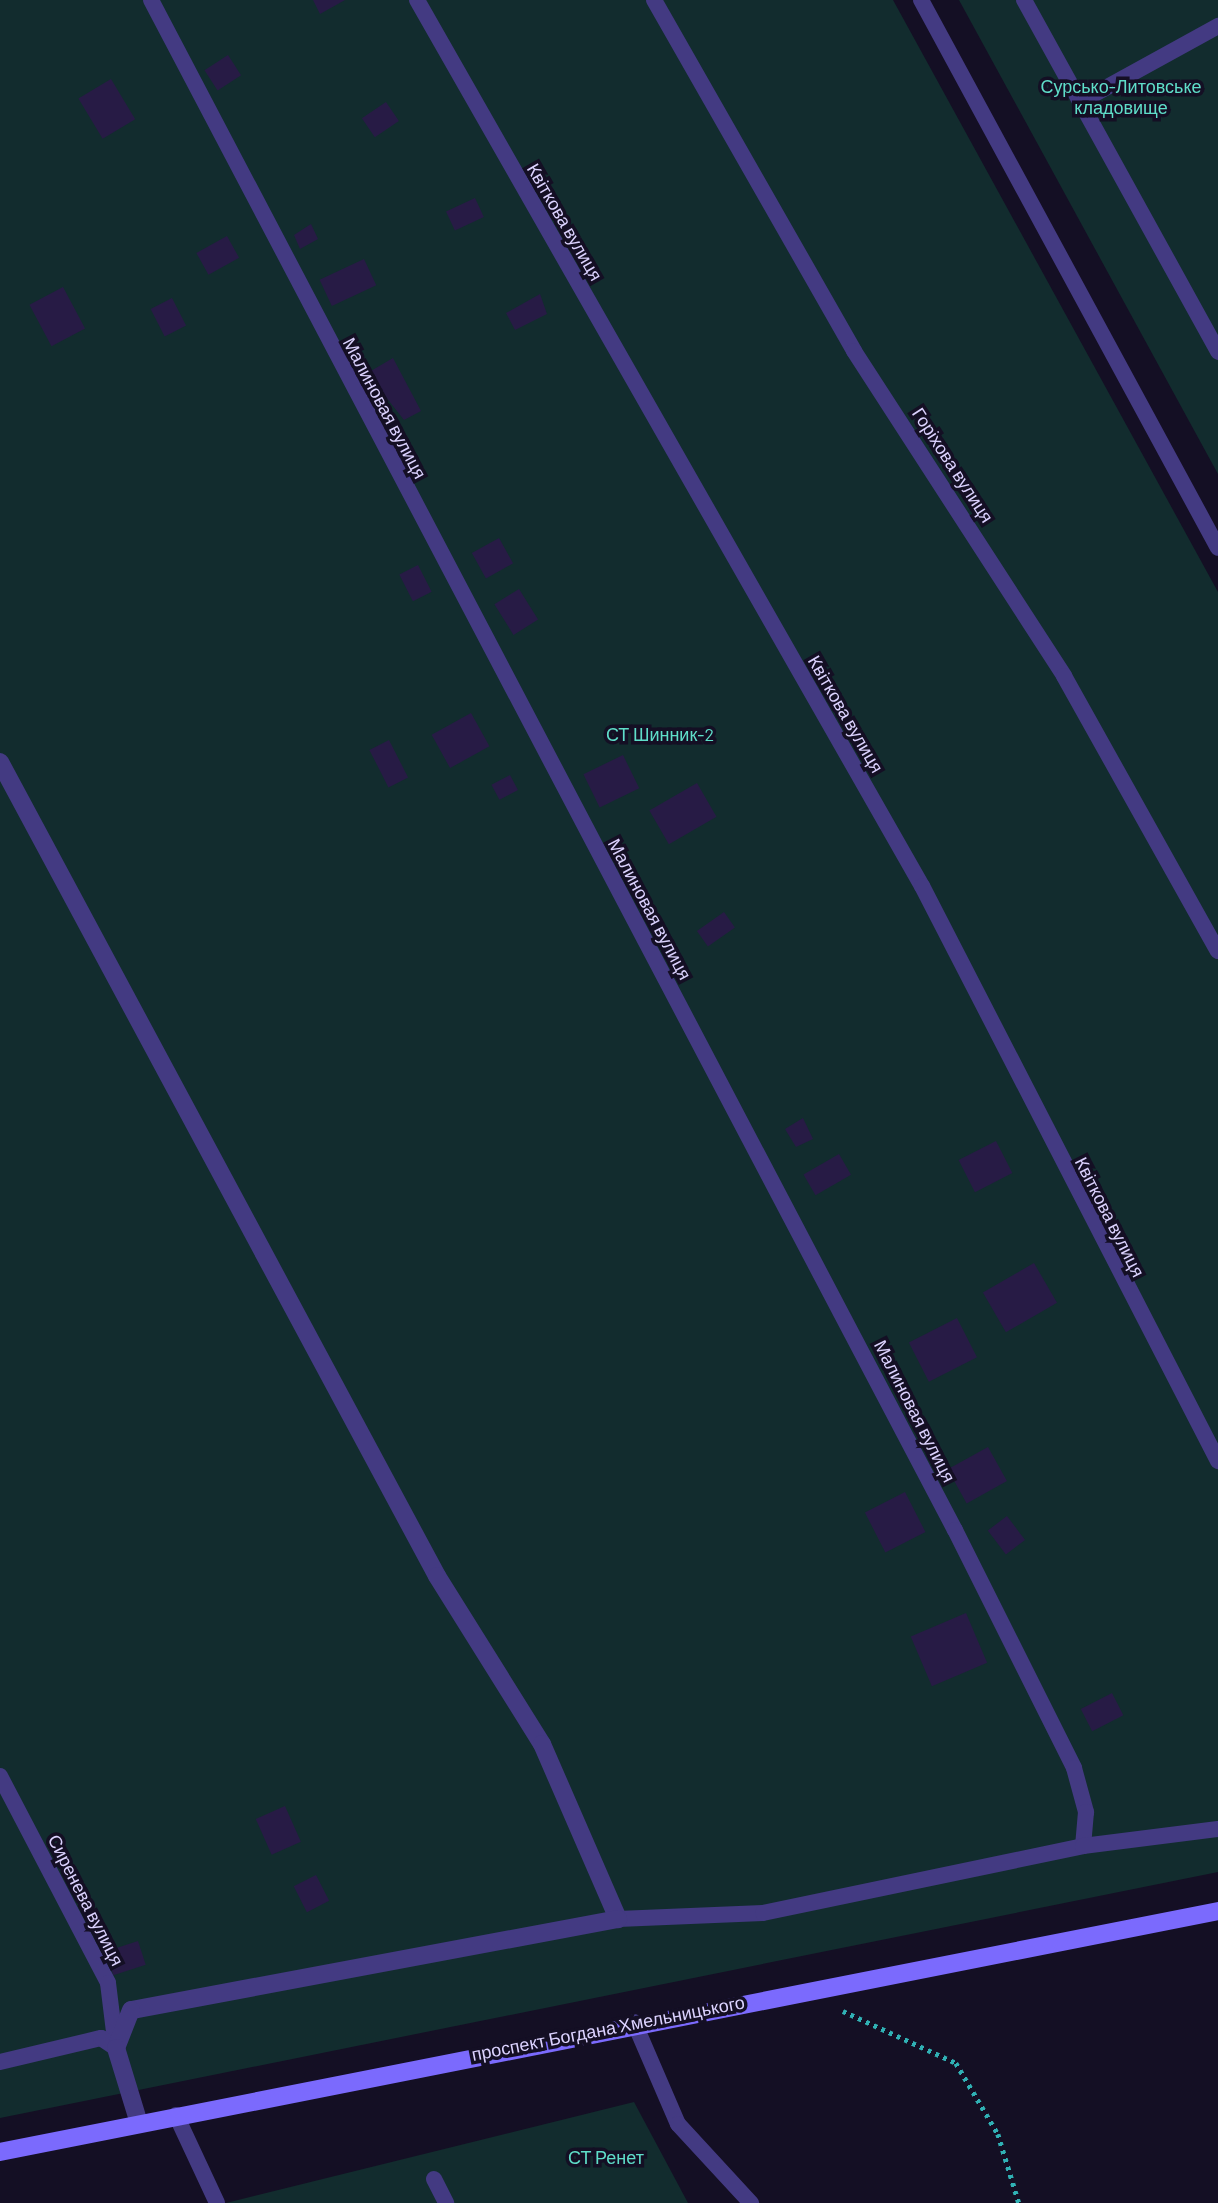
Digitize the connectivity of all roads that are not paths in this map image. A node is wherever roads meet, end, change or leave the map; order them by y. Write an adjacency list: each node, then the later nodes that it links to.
1 (151, 0): 15 (lane, Малиновая вулиця)
2 (417, 0): 12 (lane, Квіткова вулиця)
3 (654, 0): 11 (lane, Горіхова вулиця)
4 (921, 0): 9 (lane)
5 (1024, 0): 7 (lane)
6 (1218, 26): 7 (lane)
7 (1080, 102): 8 (lane)
8 (1218, 352)
9 (1218, 548)
10 (0, 762): 17 (street)
11 (1218, 951)
12 (1218, 1461)
13 (0, 1776): 19 (lane, Сиренева вулиця)
14 (1218, 1829): 15 (lane)
15 (1083, 1846): 17 (lane)
16 (1218, 1911): 18 (main road, проспект Богдана Хмельницького)
17 (618, 1919): 19 (street)
18 (634, 2022): 21 (main road, проспект Богдана Хмельницького); 27 (lane)
19 (116, 2048): 20 (lane); 22 (street)
20 (0, 2062)
21 (176, 2115): 22 (main road, проспект Богдана Хмельницького); 25 (lane)
22 (139, 2123): 23 (main road, проспект Богдана Хмельницького)
23 (0, 2152)
24 (434, 2179): 26 (lane)
25 (217, 2203)
26 (446, 2203)
27 (751, 2203)

